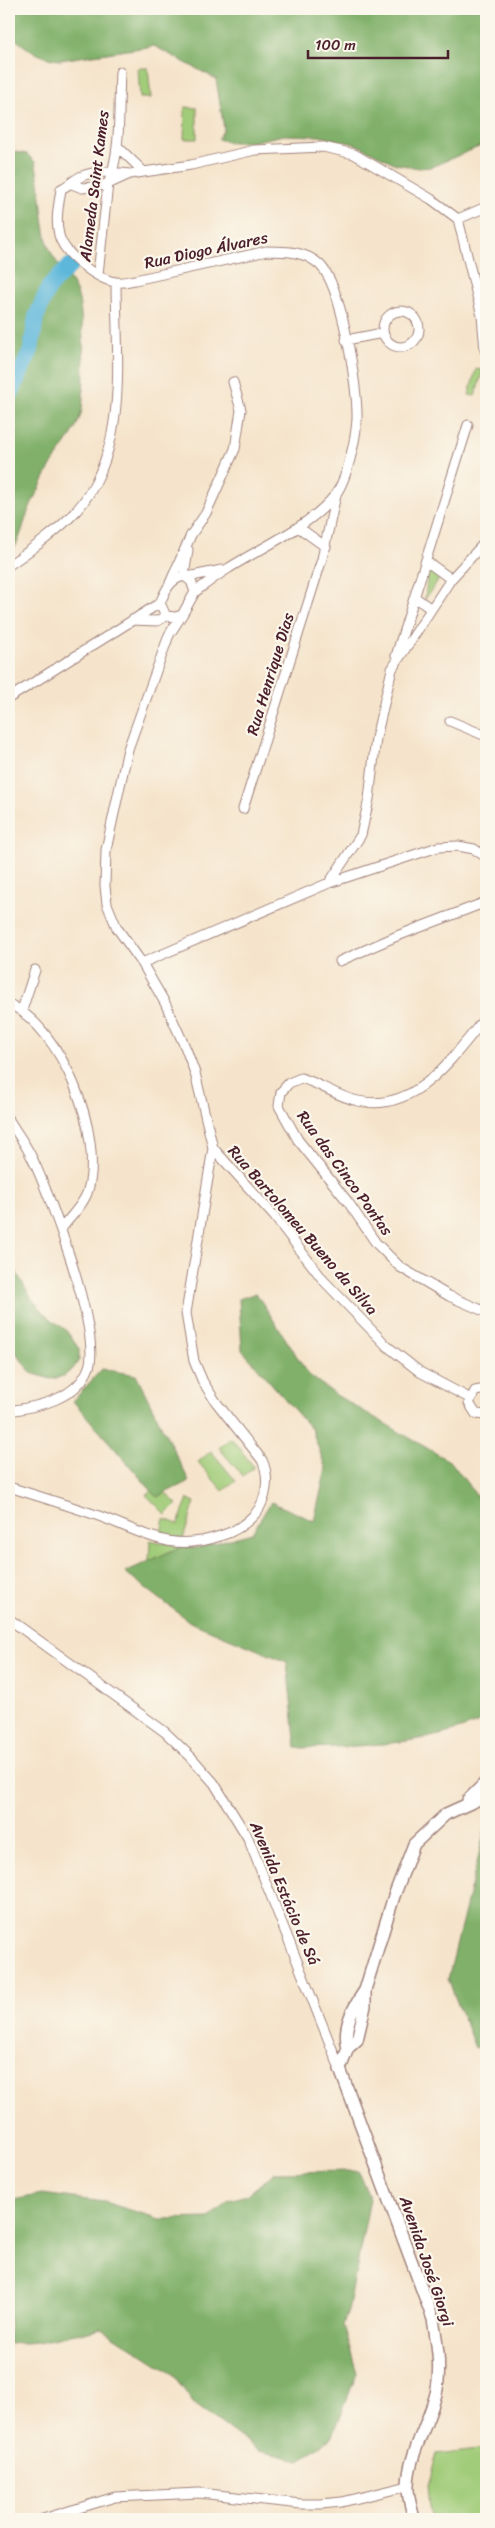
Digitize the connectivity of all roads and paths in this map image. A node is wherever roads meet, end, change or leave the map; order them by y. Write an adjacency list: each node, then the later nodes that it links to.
1 (120, 72): 2 (street, Alameda Saint Kames)
2 (117, 146): 3 (street, Alameda Saint Kames); 4 (street)
3 (112, 172): 5 (street); 6 (street); 7 (street, Alameda Saint Kames)
4 (144, 172): 5 (street); 9 (street)
5 (130, 174): 7 (street)
6 (72, 184): 7 (street); 10 (street)
7 (108, 184): 10 (street, Alameda Saint Kames)
8 (486, 207): 9 (street)
9 (458, 219): 12 (street)
10 (98, 274): 11 (street)
11 (116, 282): 14 (street, Rua Diogo Álvares); 26 (street)
12 (484, 315): 15 (street)
13 (383, 333): 13 (street); 14 (street)
14 (346, 340): 18 (street, Rua Diogo Álvares)
15 (485, 350)
16 (233, 382): 22 (street)
17 (468, 426): 25 (street)
18 (336, 494): 19 (street, Rua Diogo Álvares); 20 (street, Rua Henrique Dias)
19 (313, 515): 20 (street); 21 (street, Rua Diogo Álvares)
20 (330, 523): 24 (street, Rua Henrique Dias)
21 (298, 527): 24 (street); 27 (street, Rua Diogo Álvares)
22 (191, 536): 28 (street); 30 (street)
23 (486, 541): 29 (street)
24 (326, 547): 43 (street, Rua Henrique Dias)
25 (426, 561): 29 (street); 32 (street)
26 (9, 565)
27 (227, 569): 28 (street, Rua Diogo Álvares); 31 (street, Rua Diogo Álvares)
28 (186, 577): 30 (street); 31 (street)
29 (451, 579): 34 (street)
30 (170, 583): 33 (street)
31 (195, 592): 36 (street)
32 (416, 598): 34 (street); 39 (street)
33 (160, 603): 35 (street); 37 (street)
34 (431, 610): 39 (street)
35 (167, 616): 36 (street); 37 (street); 38 (street)
36 (182, 616): 38 (street)
37 (132, 620): 40 (street)
38 (169, 635): 48 (street)
39 (392, 669): 45 (street)
40 (9, 698)
41 (450, 721): 42 (street)
42 (486, 736)
43 (243, 809)
44 (486, 857): 45 (street)
45 (329, 883): 48 (street)
46 (486, 902): 47 (street)
47 (340, 962)
48 (142, 963): 54 (street)
49 (35, 970): 51 (street)
50 (9, 1004): 51 (street)
51 (22, 1010): 55 (street)
52 (486, 1017): 56 (street, Rua das Cinco Pontas)
53 (9, 1120): 55 (street)
54 (213, 1148): 58 (street, Rua Bartolomeu Bueno da Silva); 61 (street)
55 (62, 1228): 59 (street)
56 (486, 1312)
57 (486, 1389): 58 (street)
58 (470, 1398): 60 (street)
59 (9, 1411)
60 (486, 1415)
61 (9, 1487)
62 (9, 1619): 66 (street, Avenida Estácio de Sá)
63 (486, 1782): 65 (street)
64 (486, 1796): 65 (street)
65 (464, 1804): 66 (street)
66 (340, 2069): 67 (street, Avenida José Giorgi)
67 (408, 2486): 68 (street); 69 (street, Avenida José Giorgi)
68 (44, 2519)
69 (414, 2519)

